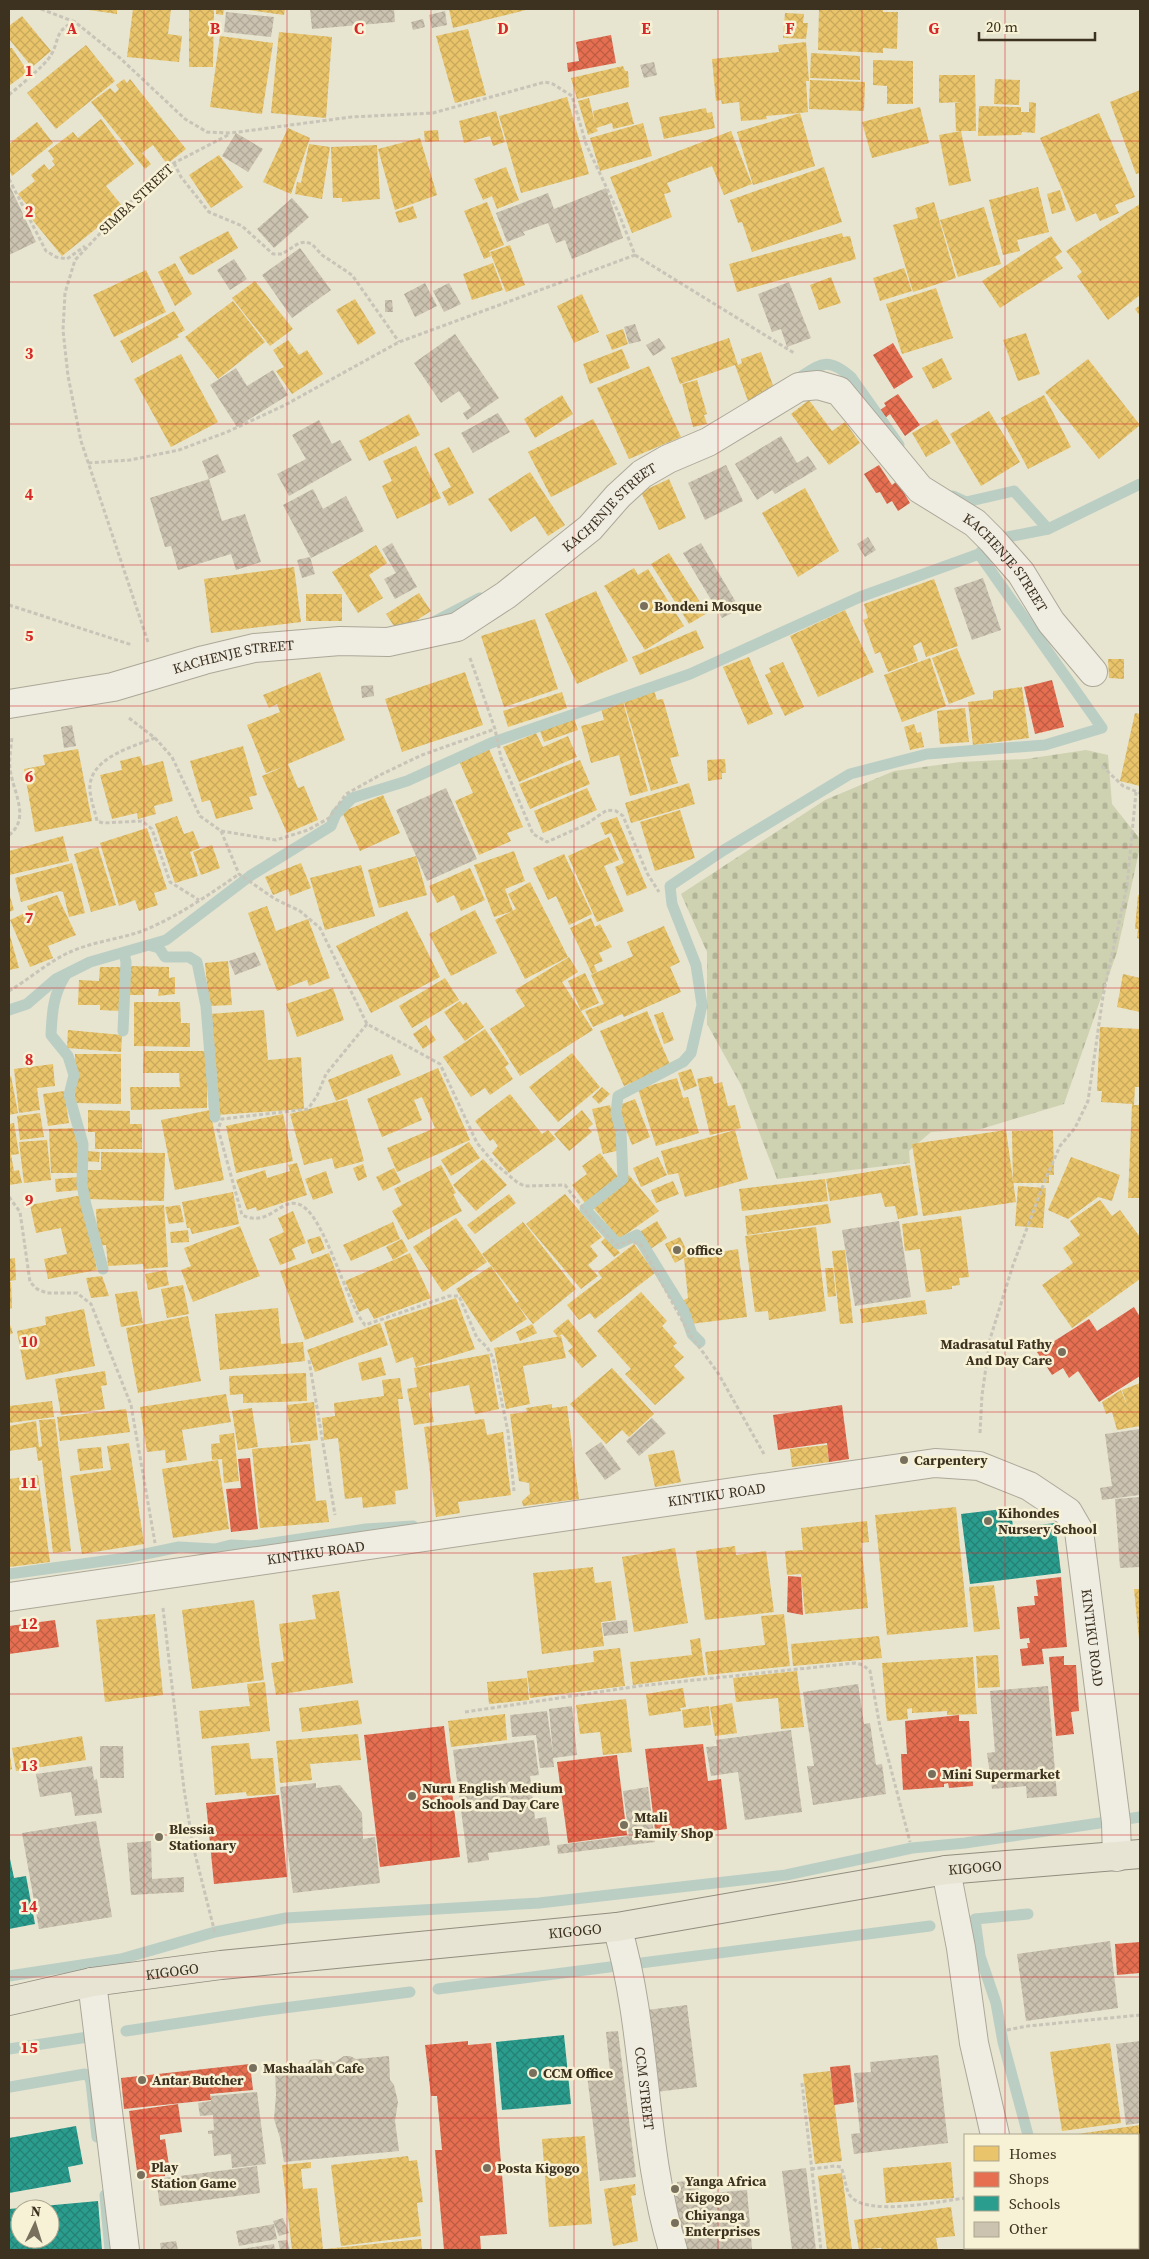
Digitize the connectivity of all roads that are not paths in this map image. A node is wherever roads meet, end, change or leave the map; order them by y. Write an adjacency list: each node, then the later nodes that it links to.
1 (1093, 672): 2 (street, KACHENJE STREET)
2 (11, 704)
3 (9, 1596): 4 (street, KINTIKU ROAD)
4 (1129, 1856): 5 (main road, KIGOGO)
5 (946, 1870): 6 (main road, KIGOGO); 9 (street)
6 (617, 1927): 7 (main road, KIGOGO); 11 (street, CCM STREET)
7 (92, 1982): 8 (main road, KIGOGO); 10 (street)
8 (9, 2001)
9 (995, 2134)
10 (125, 2250)
11 (673, 2250)

